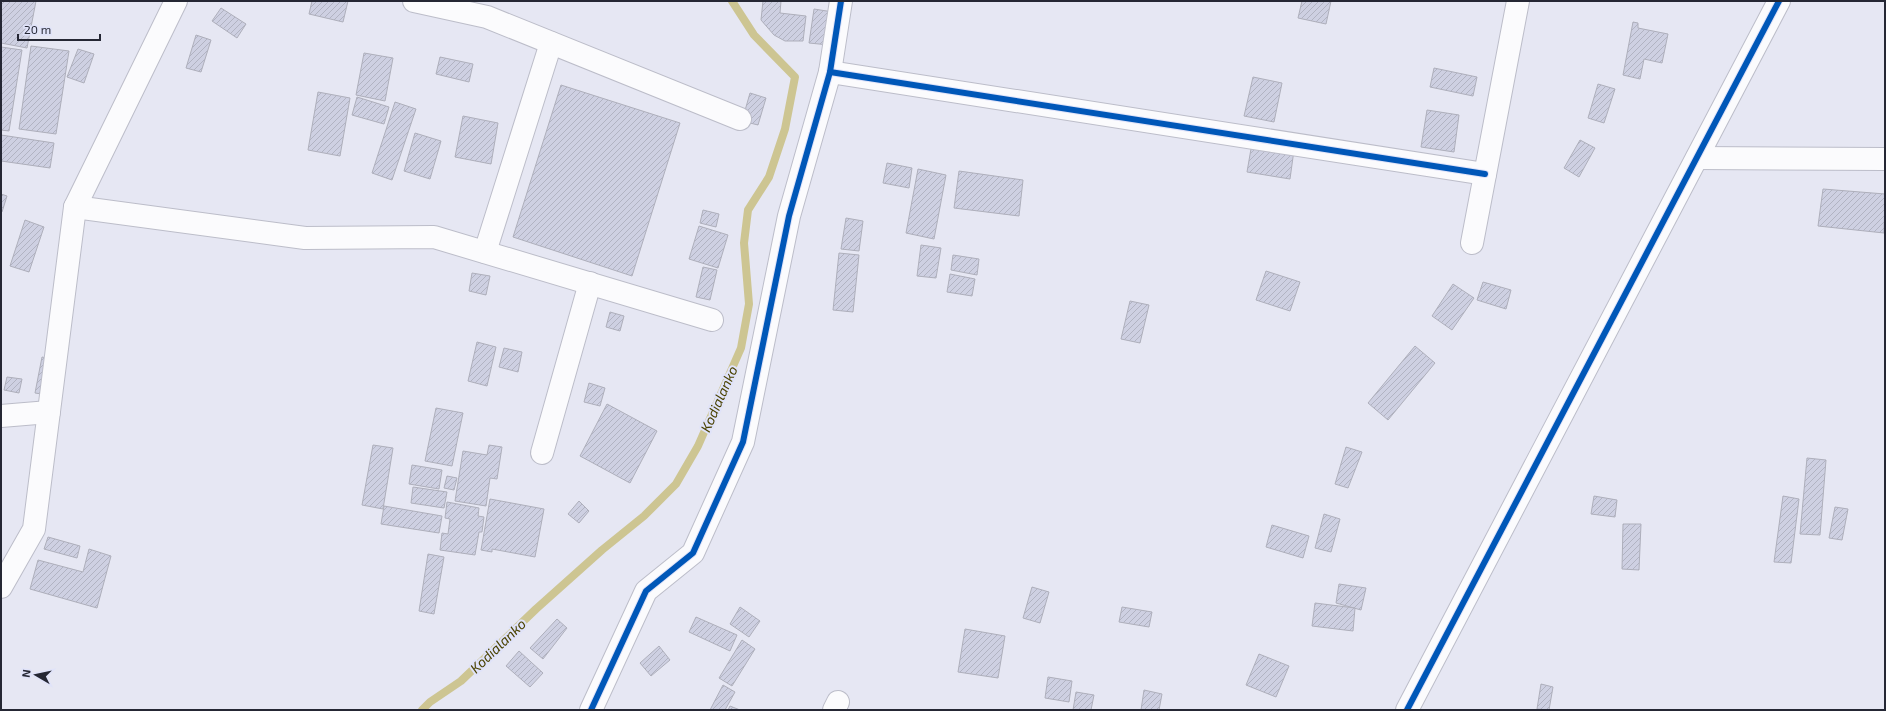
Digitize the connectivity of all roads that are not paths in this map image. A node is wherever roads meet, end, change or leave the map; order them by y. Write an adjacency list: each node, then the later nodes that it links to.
1 (176, 1): 12 (street)
2 (414, 1): 6 (street)
3 (841, 1): 7 (street)
4 (1518, 1): 11 (street)
5 (1779, 1): 9 (street)
6 (551, 43): 8 (street); 14 (street)
7 (830, 72): 11 (street); 21 (street)
8 (740, 119)
9 (1697, 158): 10 (street); 22 (street)
10 (1885, 159)
11 (1484, 174): 13 (street)
12 (75, 207): 14 (street); 17 (street)
13 (1472, 242)
14 (485, 252): 15 (street)
15 (590, 283): 16 (street); 19 (street)
16 (712, 320)
17 (48, 412): 18 (street); 20 (street)
18 (1, 416)
19 (542, 453)
20 (1, 587)
21 (590, 710)
22 (1407, 710)

